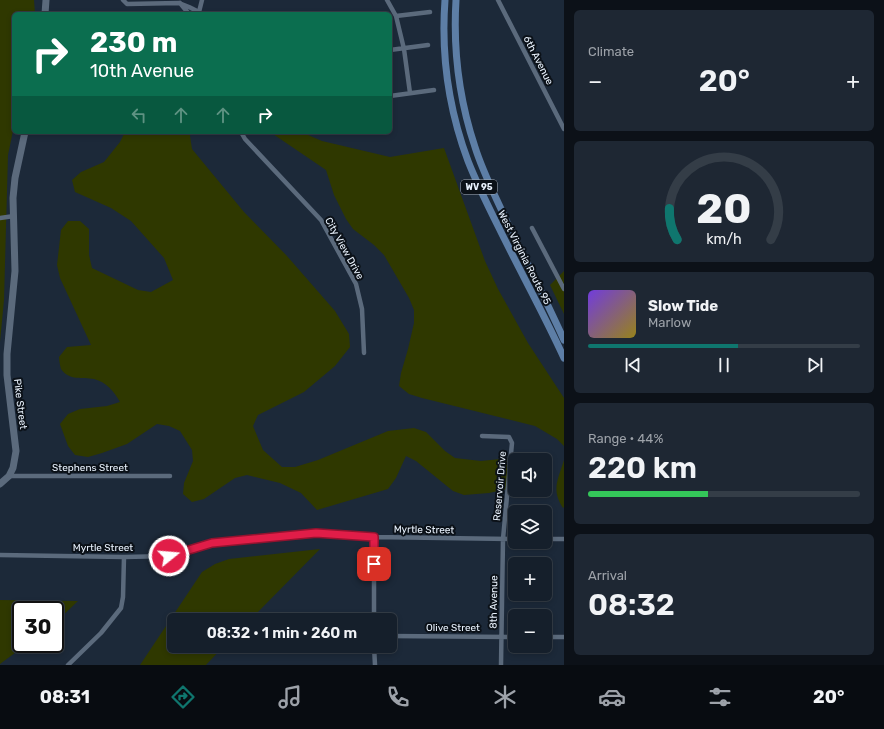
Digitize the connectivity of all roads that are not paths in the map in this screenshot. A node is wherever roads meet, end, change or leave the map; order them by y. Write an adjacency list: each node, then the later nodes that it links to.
1 (46, 0): 9 (main road)
2 (123, 0): 8 (street)
3 (202, 0): 12 (street)
4 (387, 0): 14 (street)
5 (445, 0): 30 (main road, West Virginia Route 95 / WV 95)
6 (456, 0): 28 (main road, West Virginia Route 95 / WV 95)
7 (498, 0): 21 (street, 6th Avenue)
8 (179, 3): 10 (street); 11 (street)
9 (45, 12)
10 (187, 12)
11 (199, 12)
12 (201, 12)
13 (430, 12): 14 (street)
14 (396, 16): 16 (street)
15 (428, 45): 16 (street)
16 (404, 48): 17 (street); 19 (street)
17 (392, 50)
18 (434, 90): 19 (street)
19 (410, 93): 20 (street)
20 (392, 96)
21 (564, 129)
22 (25, 134): 24 (main road, Pike Street)
23 (242, 134): 29 (street, City View Drive)
24 (14, 216): 25 (street); 32 (main road, Pike Street)
25 (0, 218)
26 (532, 228): 27 (street)
27 (564, 289)
28 (564, 340)
29 (364, 353)
30 (564, 358)
31 (482, 436): 36 (street, Reservoir Drive)
32 (9, 476): 33 (street, Stephens Street); 34 (main road)
33 (170, 476)
34 (0, 484)
35 (374, 537): 36 (street, Myrtle Street); 41 (street, Myrtle Street); 42 (street)
36 (503, 539): 37 (street, Myrtle Street); 44 (street, 8th Avenue)
37 (508, 539)
38 (552, 539): 39 (street)
39 (564, 539)
40 (0, 555): 41 (street, Myrtle Street)
41 (124, 557): 49 (street)
42 (374, 613)
43 (397, 636): 44 (street, Olive Street)
44 (501, 637): 45 (street, Olive Street); 51 (street, 8th Avenue)
45 (508, 637)
46 (552, 637): 47 (street)
47 (564, 637)
48 (374, 653): 50 (street)
49 (68, 665)
50 (375, 665)
51 (501, 665)

